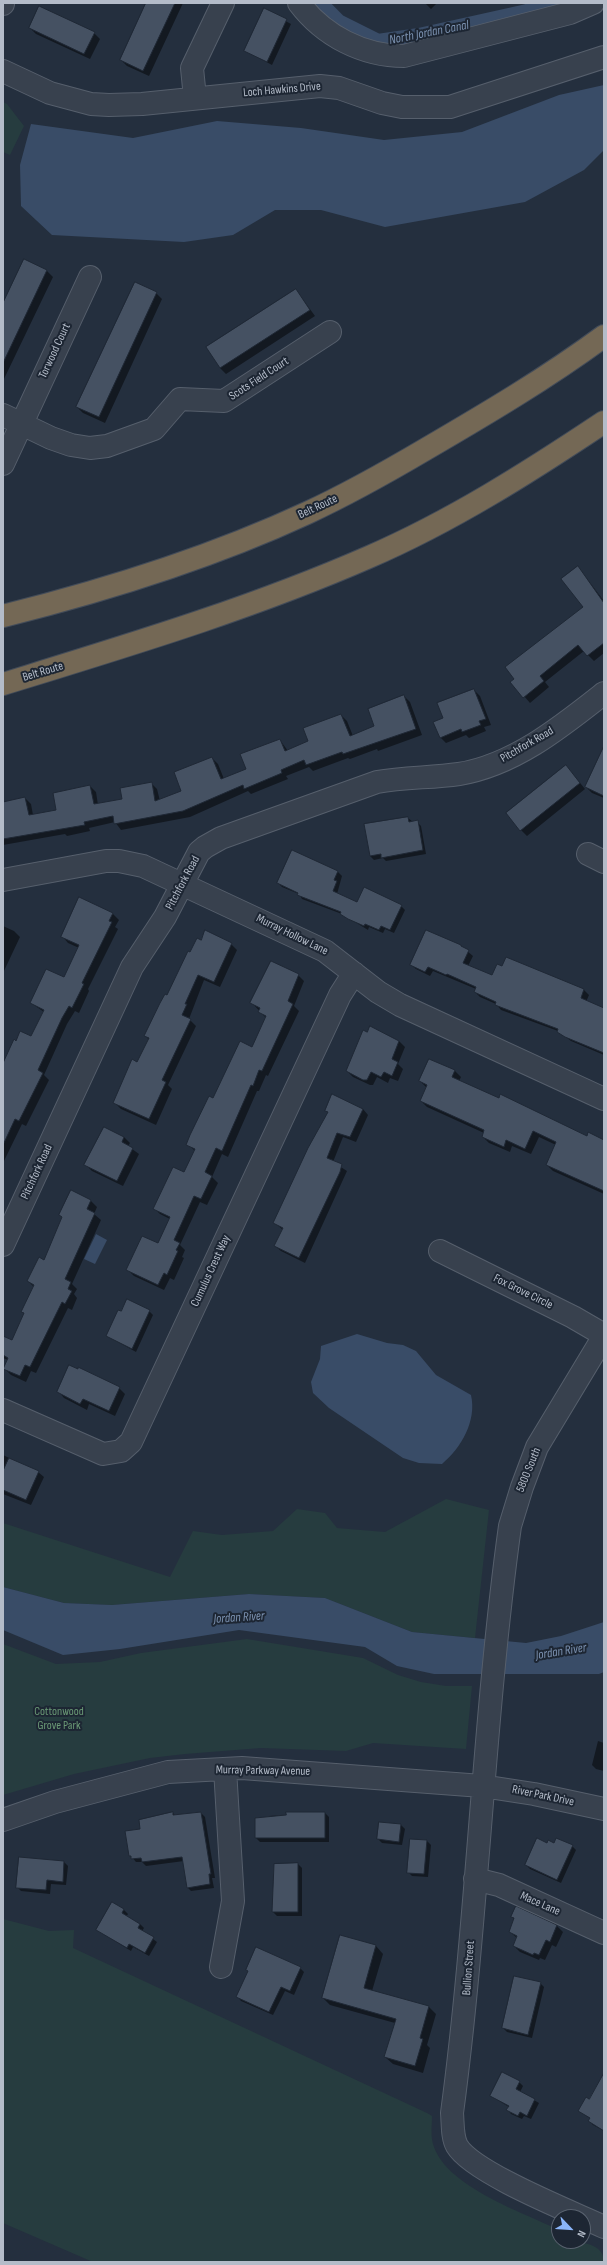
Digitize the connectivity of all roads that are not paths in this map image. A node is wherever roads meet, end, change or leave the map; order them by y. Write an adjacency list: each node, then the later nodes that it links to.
1 (223, 3): 6 (street)
2 (299, 3): 3 (street)
3 (593, 3)
4 (604, 57): 6 (street, Loch Hawkins Drive)
5 (3, 72): 6 (street, Loch Hawkins Drive)
6 (195, 98)
7 (90, 278): 10 (street, Torwood Court)
8 (330, 332): 10 (street, Scots Field Court)
9 (604, 336): 13 (highway, Belt Route)
10 (12, 420): 12 (street, Torwood Court)
11 (604, 422): 14 (highway, Belt Route)
12 (3, 464)
13 (3, 616)
14 (3, 684)
15 (604, 694): 17 (street, Pitchfork Road)
16 (3, 880): 17 (street, Murray Hollow Lane)
17 (182, 884): 18 (street, Murray Hollow Lane); 20 (street, Pitchfork Road)
18 (354, 973): 19 (street, Murray Hollow Lane); 23 (street, Cumulus Crest Way)
19 (604, 1099)
20 (3, 1245)
21 (440, 1252): 22 (street, Fox Grove Circle)
22 (604, 1335): 24 (street, 5800 South)
23 (3, 1410)
24 (498, 1620): 26 (street, Bullion Street)
25 (225, 1769): 26 (street, Murray Parkway Avenue); 28 (street, Murray Parkway Avenue); 31 (street)
26 (482, 1786): 27 (street, River Park Drive); 29 (street, Bullion Street)
27 (604, 1809)
28 (3, 1820)
29 (475, 1880): 30 (street, Mace Lane); 32 (street, Bullion Street)
30 (604, 1933)
31 (221, 1967)
32 (604, 2227)

